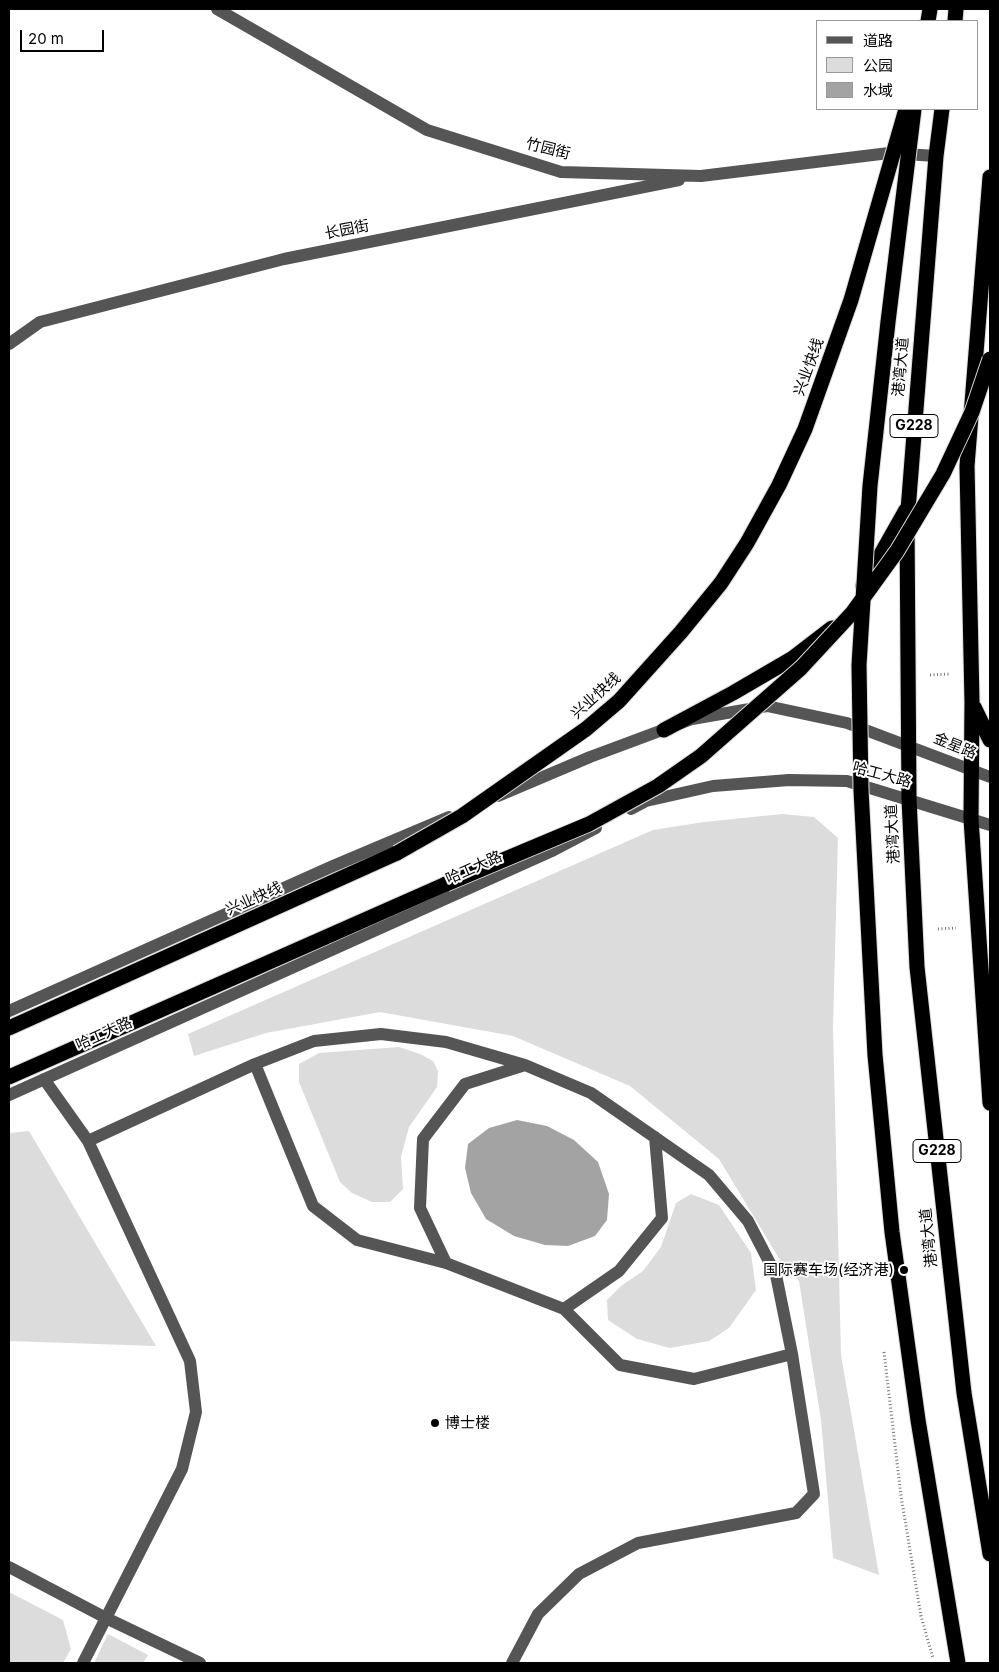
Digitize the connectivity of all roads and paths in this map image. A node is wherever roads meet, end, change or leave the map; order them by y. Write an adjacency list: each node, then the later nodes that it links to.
1 (217, 9): 6 (street, 竹园街)
2 (906, 110): 23 (highway, 兴业快线, bridge)
3 (914, 110): 41 (highway, bridge)
4 (942, 110): 5 (highway, 港湾大道 / G228)
5 (936, 156): 6 (street, 竹园街); 10 (highway, 港湾大道 / G228)
6 (701, 176): 8 (street, 长园街)
7 (990, 177): 11 (highway)
8 (9, 344)
9 (990, 359): 26 (highway, bridge)
10 (908, 507): 12 (highway); 14 (highway, 港湾大道 / G228)
11 (972, 702): 13 (highway); 15 (highway)
12 (664, 730): 14 (street); 22 (street)
13 (990, 740)
14 (908, 745): 15 (street, 金星路); 17 (highway, 港湾大道 / G228)
15 (972, 770): 16 (street, 金星路); 18 (highway)
16 (990, 777)
17 (909, 799): 18 (street, 哈工大路); 27 (street, 哈工大路); 35 (highway, 港湾大道 / G228)
18 (971, 819): 19 (street); 21 (highway)
19 (990, 825)
20 (990, 927): 21 (highway)
21 (979, 952): 29 (highway)
22 (9, 1012)
23 (9, 1028)
24 (255, 1064): 25 (street); 31 (street); 32 (street)
25 (525, 1065): 30 (street); 32 (street)
26 (9, 1077)
27 (44, 1079): 28 (street, 哈工大路); 31 (street)
28 (9, 1095)
29 (990, 1103)
30 (655, 1137): 33 (street); 34 (street)
31 (88, 1141): 37 (street)
32 (446, 1263): 33 (street)
33 (564, 1309): 34 (street)
34 (792, 1354): 40 (street)
35 (990, 1554)
36 (9, 1567): 37 (street)
37 (106, 1618): 38 (street); 39 (street)
38 (83, 1663)
39 (200, 1663)
40 (512, 1663)
41 (958, 1663)

